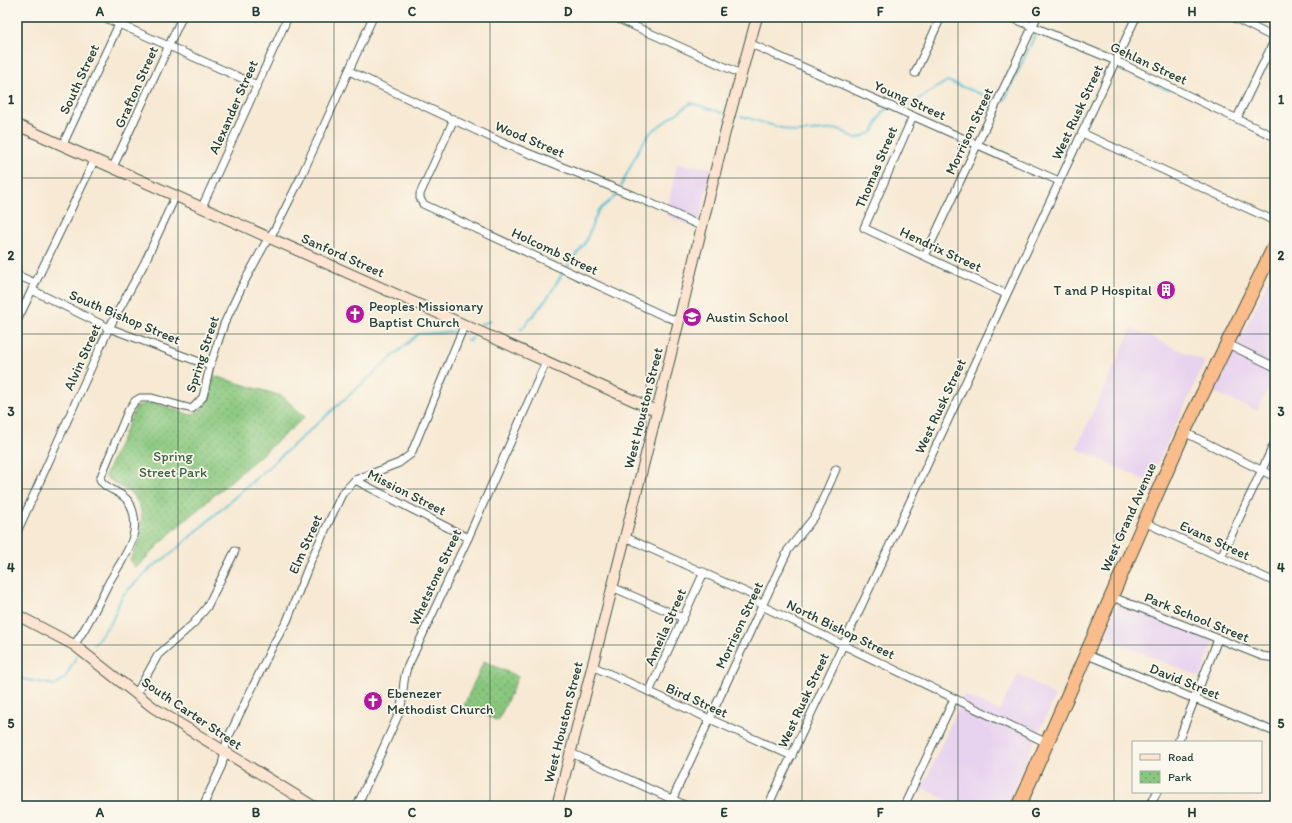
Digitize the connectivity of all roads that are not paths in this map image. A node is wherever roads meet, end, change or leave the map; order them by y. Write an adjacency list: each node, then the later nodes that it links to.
1 (103, 17): 12 (street)
2 (182, 17): 16 (street, Grafton Street)
3 (288, 17): 21 (street, Alexander Street)
4 (373, 17): 18 (street, Spring Street)
5 (614, 17): 20 (street)
6 (757, 17): 15 (street, West Houston Street)
7 (941, 17): 19 (street)
8 (1010, 17): 13 (street, Gehlan Street)
9 (1036, 17): 13 (street, Morrison Street)
10 (1136, 17): 17 (street, West Rusk Street)
11 (1233, 17): 14 (street)
12 (119, 24): 16 (street); 28 (street, South Street)
13 (1032, 26): 17 (street, Gehlan Street); 29 (street, Morrison Street)
14 (1275, 38): 23 (street)
15 (749, 43): 20 (street, West Houston Street); 22 (street, Young Street)
16 (169, 45): 21 (street); 31 (street, Grafton Street)
17 (1116, 61): 23 (street, Gehlan Street); 26 (street, West Rusk Street)
18 (349, 71): 24 (street, Wood Street); 38 (street, Spring Street)
19 (914, 73)
20 (741, 74): 36 (street, West Houston Street)
21 (257, 85): 34 (street, Alexander Street)
22 (913, 116): 29 (street, Young Street); 37 (street, Thomas Street)
23 (1237, 118): 27 (street, Gehlan Street)
24 (454, 119): 36 (street, Wood Street); 45 (street, Holcomb Street)
25 (17, 125): 28 (street, Sanford Street)
26 (1082, 133): 32 (street, West Rusk Street); 35 (street)
27 (1275, 137)
28 (63, 144): 30 (street, Sanford Street)
29 (977, 144): 32 (street, Young Street); 40 (street, Morrison Street)
30 (95, 159): 31 (street, Sanford Street); 42 (street)
31 (113, 167): 33 (street, Sanford Street)
32 (1059, 181): 43 (street, West Rusk Street)
33 (176, 195): 34 (street, Sanford Street); 47 (street, Alvin Street)
34 (202, 207): 38 (street, Sanford Street)
35 (1275, 221)
36 (703, 227): 45 (street, West Houston Street)
37 (864, 228): 40 (street, Hendrix Street)
38 (269, 237): 46 (street, Sanford Street); 50 (street, Spring Street)
39 (1273, 253): 48 (highway, West Grand Avenue)
40 (925, 256): 43 (street, Hendrix Street)
41 (17, 274): 42 (street, South Bishop Street)
42 (33, 286): 44 (street); 47 (street, South Bishop Street)
43 (1006, 294): 73 (street, West Rusk Street)
44 (17, 321)
45 (680, 321): 52 (street, West Houston Street)
46 (464, 326): 49 (street, Sanford Street); 58 (street, Elm Street)
47 (110, 328): 50 (street, South Bishop Street); 60 (street, Alvin Street)
48 (1226, 343): 51 (street); 53 (highway, West Grand Avenue)
49 (546, 362): 52 (street, Sanford Street); 62 (street, Whetstone Street)
50 (210, 366): 74 (street, Spring Street)
51 (1275, 367)
52 (657, 411): 61 (street, West Houston Street)
53 (1184, 432): 56 (street); 59 (highway, West Grand Avenue)
54 (1275, 442): 56 (street)
55 (836, 469): 69 (street, Morrison Street)
56 (1262, 471): 57 (street); 64 (street)
57 (1275, 477)
58 (355, 480): 62 (street, Mission Street); 86 (street, Elm Street)
59 (1144, 522): 64 (street, Evans Street); 68 (highway, West Grand Avenue)
60 (17, 532)
61 (625, 537): 65 (street, North Bishop Street); 67 (street, West Houston Street)
62 (468, 538): 93 (street, Whetstone Street)
63 (234, 551): 79 (street)
64 (1221, 557): 66 (street, Evans Street)
65 (704, 572): 69 (street, North Bishop Street); 71 (street, Ameila Street)
66 (1275, 582)
67 (612, 587): 71 (street); 77 (street, West Houston Street)
68 (1110, 596): 72 (street, Park School Street); 75 (highway, West Grand Avenue)
69 (762, 606): 73 (street, North Bishop Street); 82 (street, Morrison Street)
70 (17, 615): 74 (street, South Carter Street)
71 (683, 618): 78 (street, Ameila Street)
72 (1218, 639): 76 (street, Park School Street); 81 (street)
73 (843, 643): 80 (street, North Bishop Street); 88 (street, West Rusk Street)
74 (74, 645): 79 (street, South Carter Street)
75 (1086, 654): 81 (street, David Street); 85 (highway, West Grand Avenue)
76 (1275, 658)
77 (592, 666): 78 (street, Bird Street); 87 (street, West Houston Street)
78 (649, 692): 82 (street, Bird Street)
79 (136, 694): 86 (street, South Carter Street)
80 (954, 699): 85 (street, North Bishop Street); 97 (street)
81 (1194, 699): 83 (street, David Street); 84 (street)
82 (709, 720): 88 (street, Bird Street); 90 (street, Morrison Street)
83 (1275, 732)
84 (1178, 741)
85 (1047, 743): 98 (highway, West Grand Avenue)
86 (225, 753): 91 (street, Elm Street); 92 (street, South Carter Street)
87 (571, 753): 90 (street); 94 (street, West Houston Street)
88 (792, 756): 96 (street, West Rusk Street)
89 (1156, 793): 99 (street)
90 (673, 798): 95 (street)
91 (203, 806)
92 (313, 806)
93 (357, 806)
94 (557, 806)
95 (687, 806)
96 (768, 806)
97 (904, 806)
98 (1019, 806)
99 (1150, 806)

